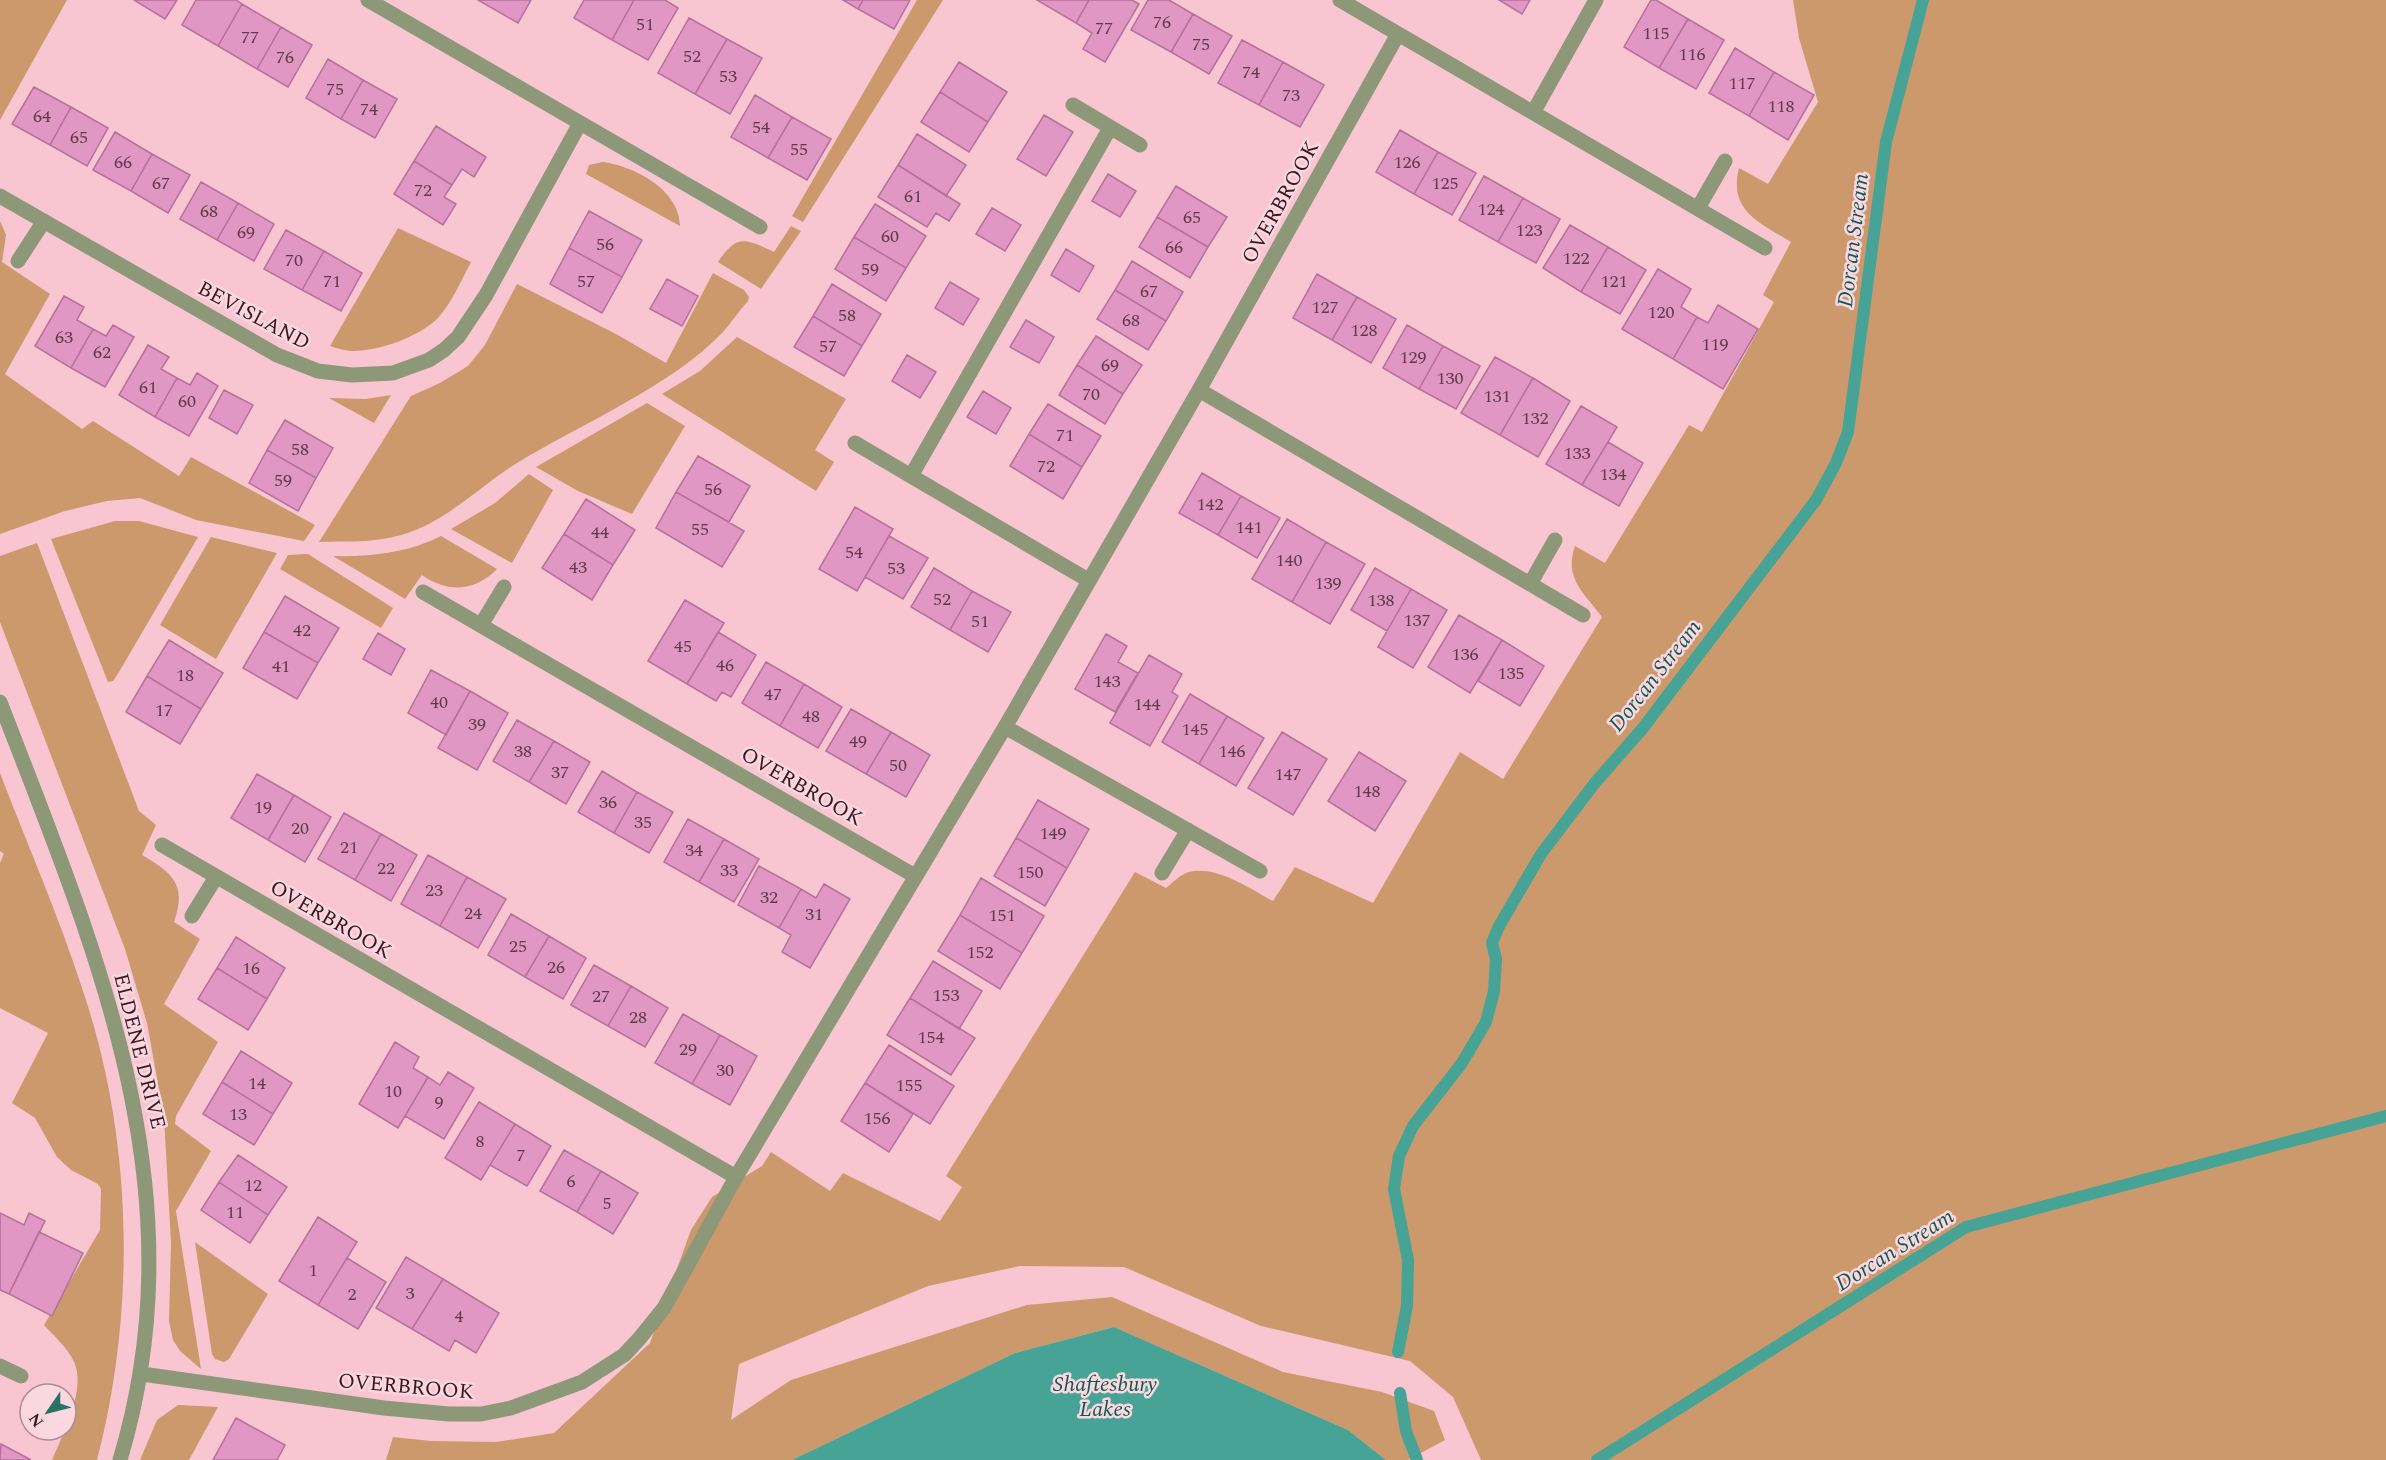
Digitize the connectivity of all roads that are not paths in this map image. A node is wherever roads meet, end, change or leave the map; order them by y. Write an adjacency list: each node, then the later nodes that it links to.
1 (368, 0): 4 (street)
2 (1340, 0): 5 (street)
3 (1596, 0): 7 (street)
4 (387, 5): 8 (street)
5 (1398, 34): 7 (street); 18 (street, OVERBROOK)
6 (1073, 105): 9 (street)
7 (1534, 111): 13 (street)
8 (580, 123): 14 (street, BEVISLAND); 15 (street)
9 (1110, 128): 10 (street); 20 (street)
10 (1140, 145)
11 (1725, 161): 13 (street)
12 (0, 196): 14 (street, BEVISLAND)
13 (1698, 208): 16 (street)
14 (44, 221): 17 (street)
15 (760, 227)
16 (1766, 248)
17 (18, 261)
18 (1199, 390): 22 (street, OVERBROOK); 23 (street)
19 (855, 443): 20 (street)
20 (912, 476): 22 (street)
21 (1555, 540): 23 (street)
22 (1088, 580): 29 (street, OVERBROOK)
23 (1530, 584): 26 (street)
24 (504, 587): 27 (street)
25 (423, 592): 27 (street, OVERBROOK)
26 (1583, 615)
27 (481, 625): 34 (street, OVERBROOK)
28 (0, 702): 39 (street, ELDENE DRIVE)
29 (1005, 727): 30 (street); 34 (street, OVERBROOK)
30 (1188, 830): 32 (street); 33 (street)
31 (162, 845): 35 (street, OVERBROOK)
32 (1260, 871)
33 (1162, 873)
34 (915, 876): 37 (street, OVERBROOK)
35 (216, 877): 36 (street); 37 (street, OVERBROOK)
36 (192, 916)
37 (736, 1177): 39 (street, OVERBROOK)
38 (0, 1366): 40 (street)
39 (142, 1374): 41 (street, ELDENE DRIVE)
40 (21, 1376)
41 (120, 1460)

